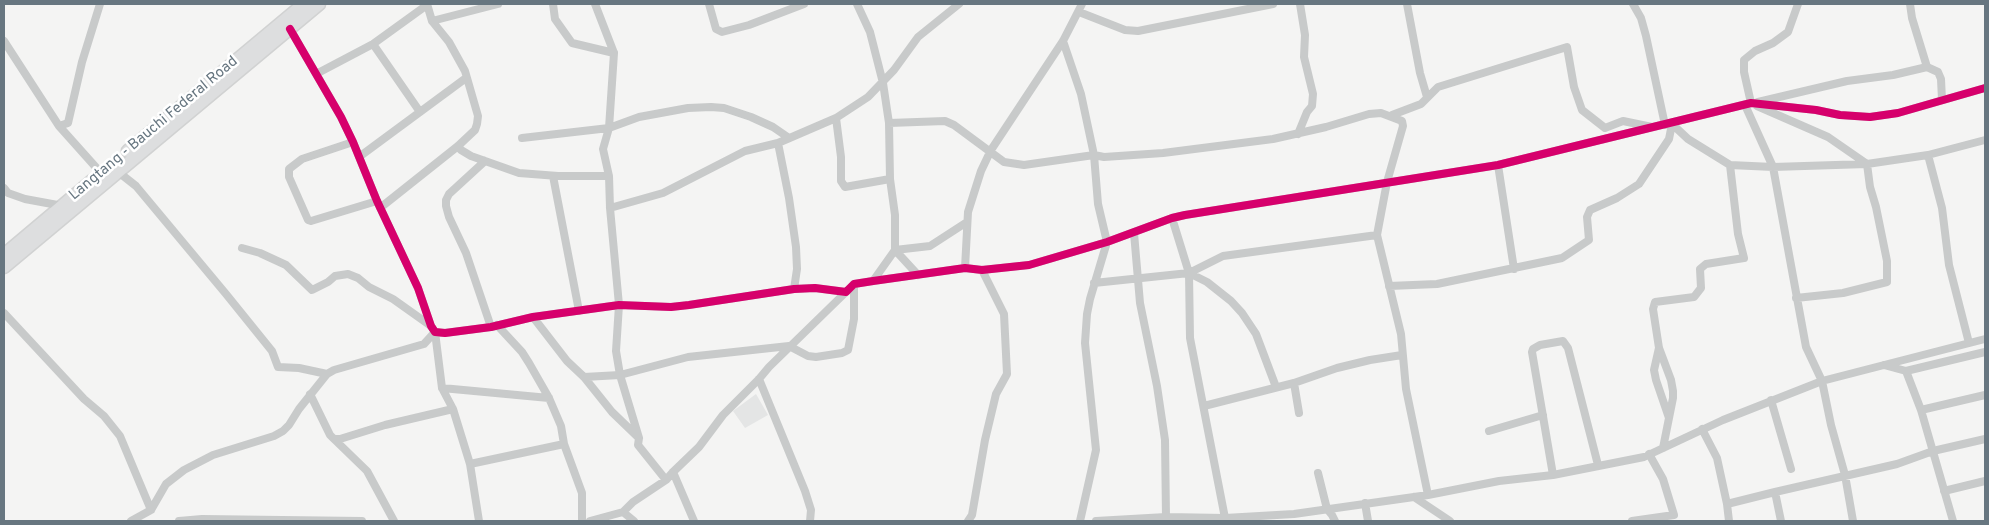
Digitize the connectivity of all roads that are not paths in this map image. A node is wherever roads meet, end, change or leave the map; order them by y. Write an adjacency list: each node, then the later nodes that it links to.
1 (100, 4): 39 (street)
2 (304, 4): 59 (main road, Langtang - Bauchi Federal Road)
3 (320, 4): 21 (main road)
4 (427, 4): 20 (street); 24 (street)
5 (498, 4): 20 (street)
6 (553, 4): 25 (street)
7 (596, 4): 25 (street)
8 (709, 4): 9 (street)
9 (804, 4)
10 (857, 4): 29 (street)
11 (960, 4): 29 (street)
12 (1082, 4): 19 (street)
13 (1273, 4): 19 (street)
14 (1300, 4): 42 (street)
15 (1407, 4): 31 (street)
16 (1634, 4): 38 (street)
17 (1798, 4): 33 (street)
18 (1910, 4): 26 (street)
19 (1079, 12): 23 (street)
20 (432, 21): 28 (street)
21 (290, 29): 27 (street); 58 (main road)
22 (4, 41): 39 (street)
23 (1063, 41): 49 (street); 50 (street)
24 (373, 44): 27 (street); 34 (street)
25 (614, 54): 40 (street)
26 (1927, 67): 32 (street); 33 (street)
27 (316, 74): 46 (street)
28 (466, 78): 34 (street); 48 (street)
29 (883, 82): 36 (street); 37 (street)
30 (1985, 88): 32 (street)
31 (1427, 97): 35 (street); 41 (street)
32 (1942, 100): 33 (street)
33 (1748, 104): 38 (street); 54 (street); 57 (street)
34 (420, 112): 52 (street)
35 (1390, 116): 42 (street); 63 (street)
36 (836, 118): 44 (street); 62 (street)
37 (889, 123): 49 (street); 62 (street)
38 (1669, 124): 41 (street); 56 (street); 80 (street)
39 (59, 126): 59 (street)
40 (609, 128): 43 (street); 44 (street); 61 (street)
41 (1654, 128): 55 (street)
42 (1298, 134): 50 (street)
43 (522, 138)
44 (789, 138): 47 (street)
45 (1985, 140): 51 (street)
46 (353, 142): 52 (street); 67 (street)
47 (778, 144): 69 (street); 89 (street)
48 (458, 146): 53 (street); 67 (street)
49 (990, 152): 50 (street); 71 (street)
50 (1094, 155): 74 (street)
51 (1928, 155): 54 (street); 99 (street)
52 (359, 157): 67 (street)
53 (485, 161): 60 (street); 96 (street)
54 (1867, 164): 57 (street); 91 (street)
55 (1498, 165): 63 (street); 80 (street)
56 (1730, 165): 57 (street); 101 (street)
57 (1773, 168): 91 (street)
58 (117, 171): 78 (main road); 106 (street)
59 (101, 173): 68 (main road, Langtang - Bauchi Federal Road)
60 (553, 176): 61 (street); 93 (street)
61 (609, 176): 69 (street)
62 (890, 179): 76 (street)
63 (1387, 182): 70 (street); 73 (street)
64 (4, 188): 66 (street)
65 (4, 196): 66 (street)
66 (25, 199): 68 (street)
67 (378, 205): 97 (street)
68 (63, 206): 77 (main road, Langtang - Bauchi Federal Road)
69 (610, 208): 92 (street)
70 (1172, 218): 72 (street); 82 (street)
71 (967, 222): 76 (street); 79 (street)
72 (1134, 233): 74 (street); 84 (street)
73 (1378, 235): 82 (street); 88 (street)
74 (1107, 242): 81 (street); 86 (street)
75 (242, 248): 97 (street)
76 (896, 250): 83 (street); 85 (street)
77 (4, 255)
78 (4, 267)
79 (965, 268): 81 (street); 83 (street)
80 (1514, 269): 88 (street)
81 (982, 270): 168 (street)
82 (1189, 272): 84 (street); 112 (street); 118 (street)
83 (918, 275): 85 (street)
84 (1138, 278): 86 (street); 151 (street)
85 (874, 281): 87 (street)
86 (1094, 283): 169 (street)
87 (854, 284): 90 (street); 100 (street)
88 (1389, 286): 103 (street)
89 (794, 289): 90 (street); 92 (street)
90 (846, 292): 100 (street)
91 (1796, 298): 110 (street)
92 (619, 305): 93 (street); 107 (street)
93 (579, 311): 95 (street)
94 (4, 313): 149 (street)
95 (533, 317): 96 (street); 108 (street)
96 (494, 326): 97 (street); 116 (street)
97 (433, 329): 106 (street); 113 (street)
98 (1985, 339): 99 (street)
99 (1969, 343): 104 (street)
100 (789, 346): 107 (street); 109 (street)
101 (1659, 348): 123 (street); 123 (street)
102 (1985, 352): 105 (street)
103 (1402, 355): 111 (street); 144 (street)
104 (1884, 365): 105 (street); 110 (street)
105 (1906, 371): 120 (street)
106 (327, 374): 114 (street)
107 (620, 375): 108 (street); 126 (street)
108 (584, 377): 126 (street)
109 (759, 379): 136 (street); 167 (street)
110 (1822, 381): 117 (street); 139 (street)
111 (1294, 383): 112 (street); 121 (street)
112 (1276, 387): 118 (street)
113 (442, 388): 116 (street); 119 (street)
114 (310, 394): 127 (street); 149 (street)
115 (1985, 394): 120 (street)
116 (549, 398): 129 (street)
117 (1771, 400): 124 (street); 135 (street)
118 (1204, 406): 152 (street)
119 (452, 409): 127 (street); 133 (street)
120 (1921, 410): 131 (street)
121 (1299, 413)
122 (1543, 415): 125 (street); 134 (street); 138 (street)
123 (1669, 418): 130 (street)
124 (1702, 430): 130 (street); 147 (street)
125 (1489, 431)
126 (639, 438): 140 (street)
127 (334, 439): 161 (street)
128 (1985, 439): 131 (street)
129 (564, 444): 133 (street); 163 (street)
130 (1663, 448): 132 (street)
131 (1933, 451): 139 (street); 142 (street)
132 (1649, 454): 134 (street); 153 (street)
133 (470, 464): 162 (street)
134 (1598, 465): 138 (street)
135 (1791, 469)
136 (672, 472): 140 (street); 166 (street)
137 (1318, 473): 148 (street)
138 (1553, 475): 144 (street)
139 (1845, 475): 143 (street); 177 (street)
140 (666, 480): 150 (street)
141 (1985, 481): 142 (street)
142 (1944, 491): 178 (street)
143 (1775, 492): 147 (street); 176 (street)
144 (1428, 495): 145 (street)
145 (1414, 497): 146 (street); 173 (street)
146 (1365, 503): 148 (street); 172 (street)
147 (1727, 504): 175 (street)
148 (1327, 509): 156 (street); 171 (street)
149 (151, 510): 158 (street)
150 (623, 512): 164 (street); 165 (street)
151 (1166, 517): 154 (street); 155 (street)
152 (1225, 518): 155 (street); 156 (street)
153 (1675, 518): 174 (street)
154 (1143, 519): 170 (street)
155 (1206, 519)
156 (1250, 519)
157 (222, 520): 159 (street); 160 (street)
158 (131, 521)
159 (179, 521)
160 (362, 521)
161 (394, 521)
162 (479, 521)
163 (582, 521)
164 (590, 521)
165 (634, 521)
166 (694, 521)
167 (810, 521)
168 (968, 521)
169 (1080, 521)
170 (1096, 521)
171 (1335, 521)
172 (1368, 521)
173 (1450, 521)
174 (1632, 521)
175 (1729, 521)
176 (1781, 521)
177 (1853, 521)
178 (1952, 521)

